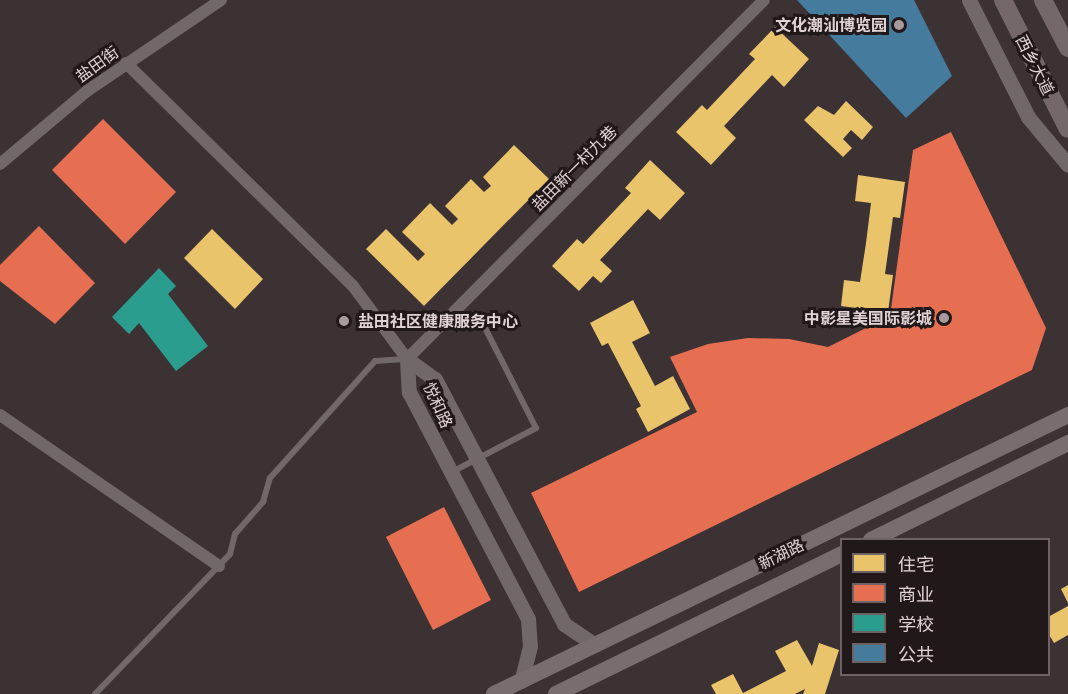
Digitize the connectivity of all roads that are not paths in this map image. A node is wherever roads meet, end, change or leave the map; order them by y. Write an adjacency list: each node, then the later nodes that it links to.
1 (221, 0): 7 (street, 盐田街)
2 (764, 0): 12 (street, 盐田新一村九巷)
3 (969, 0): 10 (street)
4 (1003, 0): 8 (main road, 西乡大道)
5 (1044, 0): 6 (main road)
6 (1068, 48)
7 (126, 63): 9 (street, 盐田街); 12 (street)
8 (1068, 129)
9 (0, 164)
10 (1068, 165)
11 (482, 322): 16 (lane)
12 (407, 359): 16 (street, 悦和路); 17 (street, 悦和路); 20 (lane)
13 (0, 415): 20 (street)
14 (1068, 415): 21 (main road, 新湖路)
15 (1068, 443): 18 (main road)
16 (477, 459): 17 (lane); 21 (street, 悦和路)
17 (451, 472): 22 (street, 悦和路)
18 (875, 538)
19 (840, 555): 23 (main road, 新湖路)
20 (219, 566): 24 (lane)
21 (595, 645): 22 (main road, 新湖路)
22 (521, 681): 25 (main road, 新湖路)
23 (577, 689): 26 (main road, 新湖路)
24 (95, 694)
25 (494, 694)
26 (556, 694)

